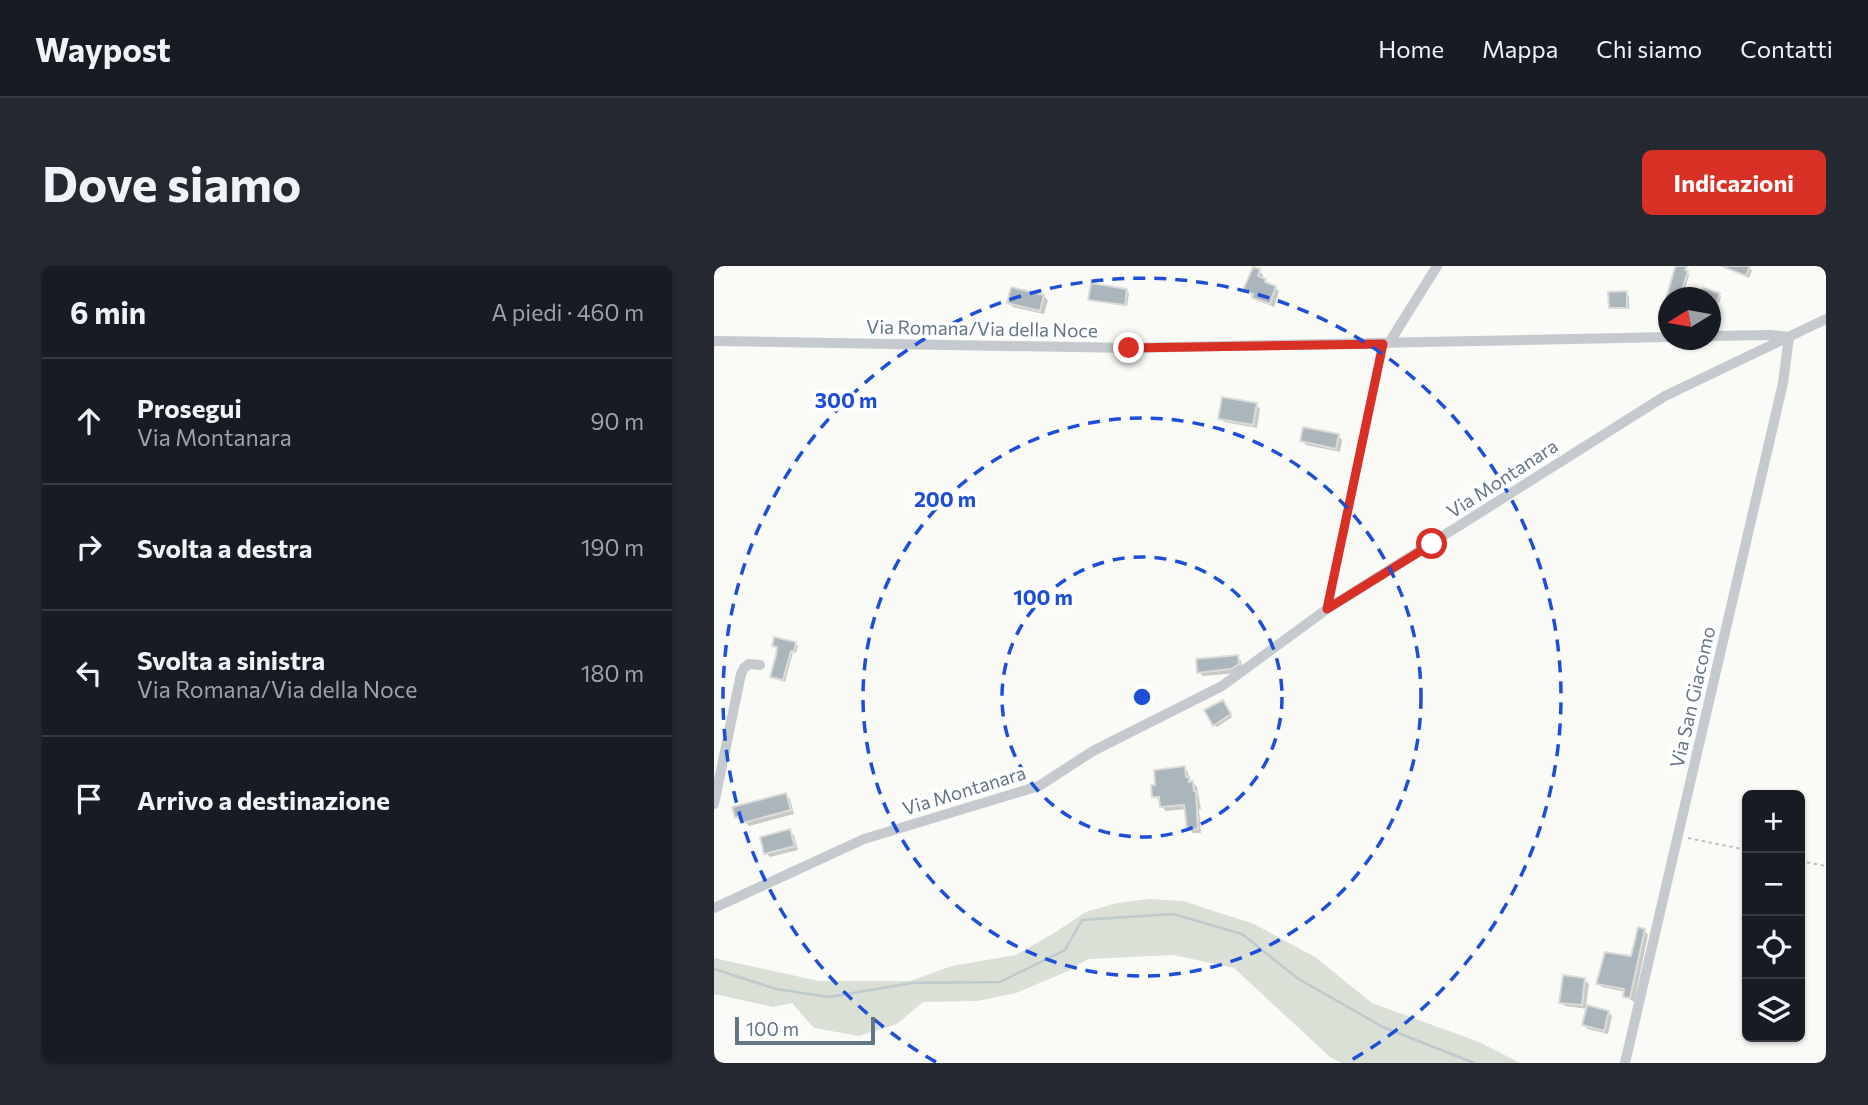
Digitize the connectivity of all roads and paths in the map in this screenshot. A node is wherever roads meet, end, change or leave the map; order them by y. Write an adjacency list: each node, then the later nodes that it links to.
1 (1437, 266): 7 (street)
2 (1826, 319): 5 (street, Via Montanara)
3 (1721, 336): 5 (street)
4 (1658, 337): 7 (street, Via Romana/Via della Noce)
5 (1789, 337): 8 (street, Via Montanara); 11 (street, Via San Giacomo)
6 (714, 341): 7 (street, Via Romana/Via della Noce)
7 (1386, 344): 8 (path)
8 (1327, 609): 15 (street, Via Montanara)
9 (760, 665): 10 (street)
10 (714, 804)
11 (1677, 837): 12 (path); 16 (street, Via San Giacomo)
12 (1742, 849)
13 (1805, 862): 14 (path)
14 (1826, 866)
15 (714, 908)
16 (1625, 1063)

